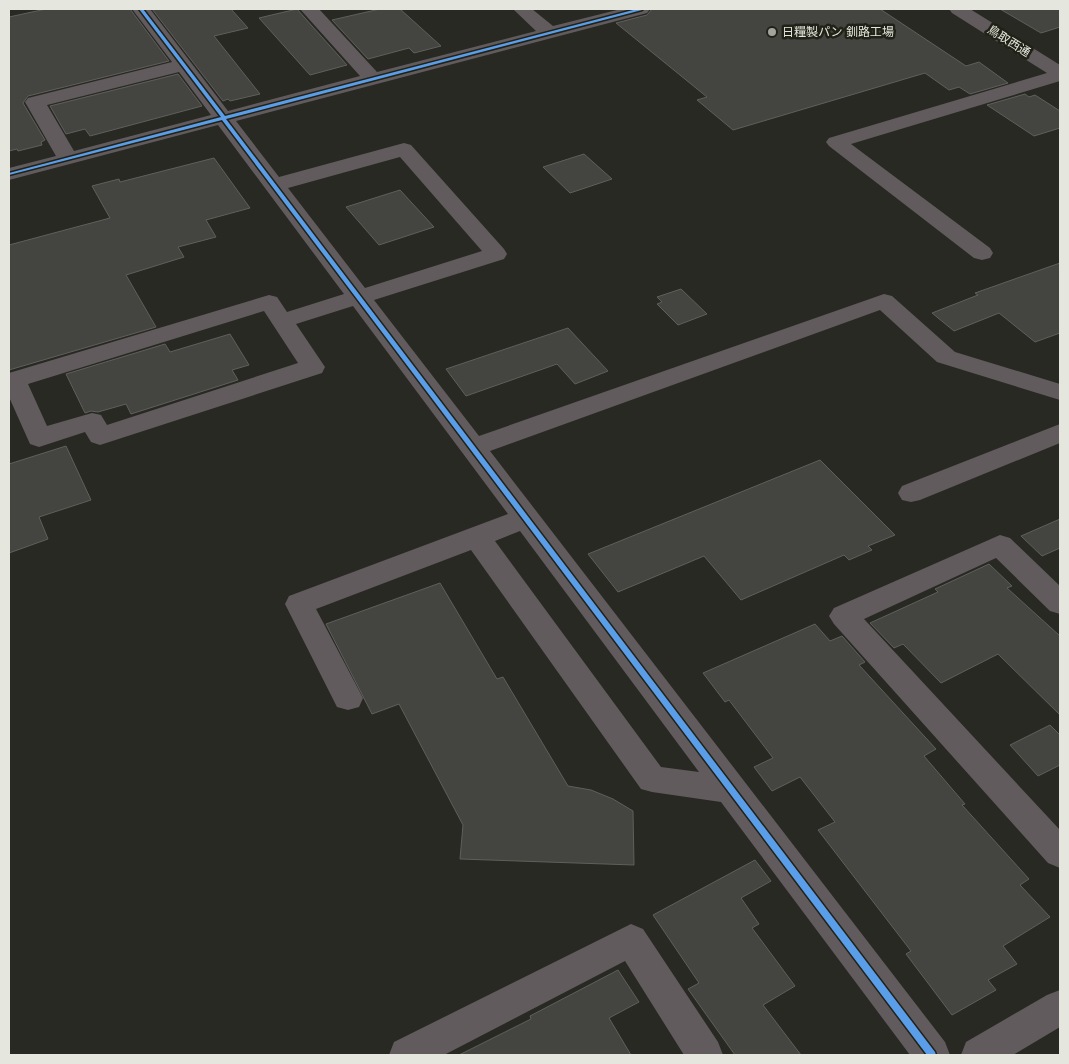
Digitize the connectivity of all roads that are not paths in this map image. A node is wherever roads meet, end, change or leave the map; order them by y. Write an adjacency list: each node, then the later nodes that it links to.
1 (141, 9): 9 (street)
2 (309, 9): 11 (street)
3 (522, 9): 6 (street)
4 (641, 9): 6 (street)
5 (958, 9): 8 (street, 鳥取西通)
6 (550, 33): 11 (street)
7 (1060, 49): 8 (street)
8 (1034, 57): 10 (street, 鳥取西通)
9 (184, 65): 12 (street); 13 (street)
10 (1060, 74): 16 (street)
11 (373, 79): 12 (street)
12 (223, 118): 13 (street); 15 (street)
13 (68, 159): 14 (street)
14 (9, 174)
15 (274, 185): 17 (street); 17 (street)
16 (982, 253)
17 (359, 297): 18 (street); 21 (street)
18 (282, 321): 18 (street)
19 (1060, 392): 21 (street)
20 (1060, 433): 22 (street)
21 (473, 448): 23 (street)
22 (911, 493)
23 (526, 518): 24 (street); 27 (street)
24 (477, 537): 26 (street); 27 (street)
25 (1060, 603): 28 (street)
26 (348, 698)
27 (732, 790): 32 (street)
28 (1060, 853)
29 (1060, 1007): 33 (street)
30 (407, 1055): 31 (street)
31 (705, 1055)
32 (932, 1055)
33 (979, 1055)

